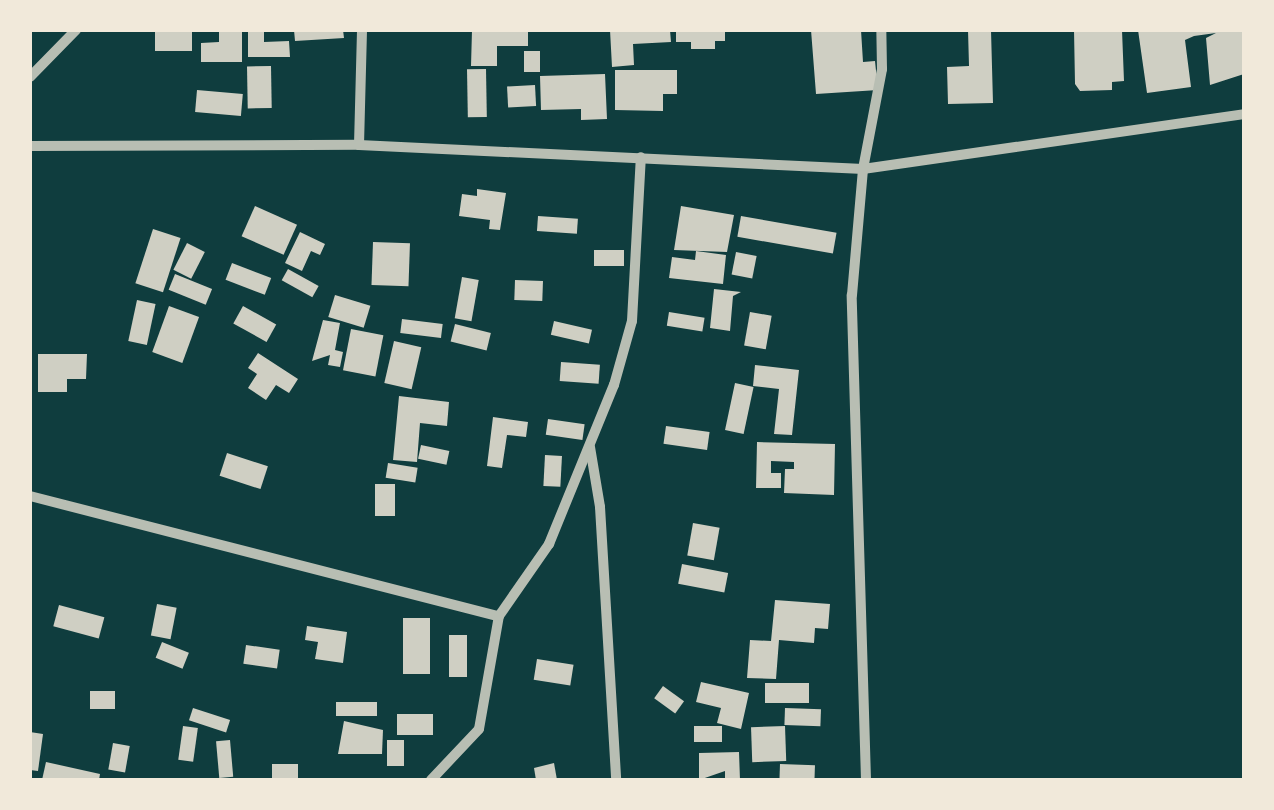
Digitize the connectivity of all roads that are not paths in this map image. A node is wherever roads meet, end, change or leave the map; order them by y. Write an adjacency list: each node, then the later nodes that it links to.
1 (76, 30): 4 (street)
2 (362, 30): 6 (street)
3 (881, 30): 9 (street)
4 (30, 77)
5 (1244, 114): 9 (street)
6 (359, 145): 7 (street); 8 (street)
7 (30, 146)
8 (641, 157): 9 (street); 10 (street)
9 (863, 169): 15 (street)
10 (590, 446): 12 (street); 14 (street)
11 (30, 496): 12 (street)
12 (499, 616): 13 (street)
13 (432, 780)
14 (616, 780)
15 (866, 780)

